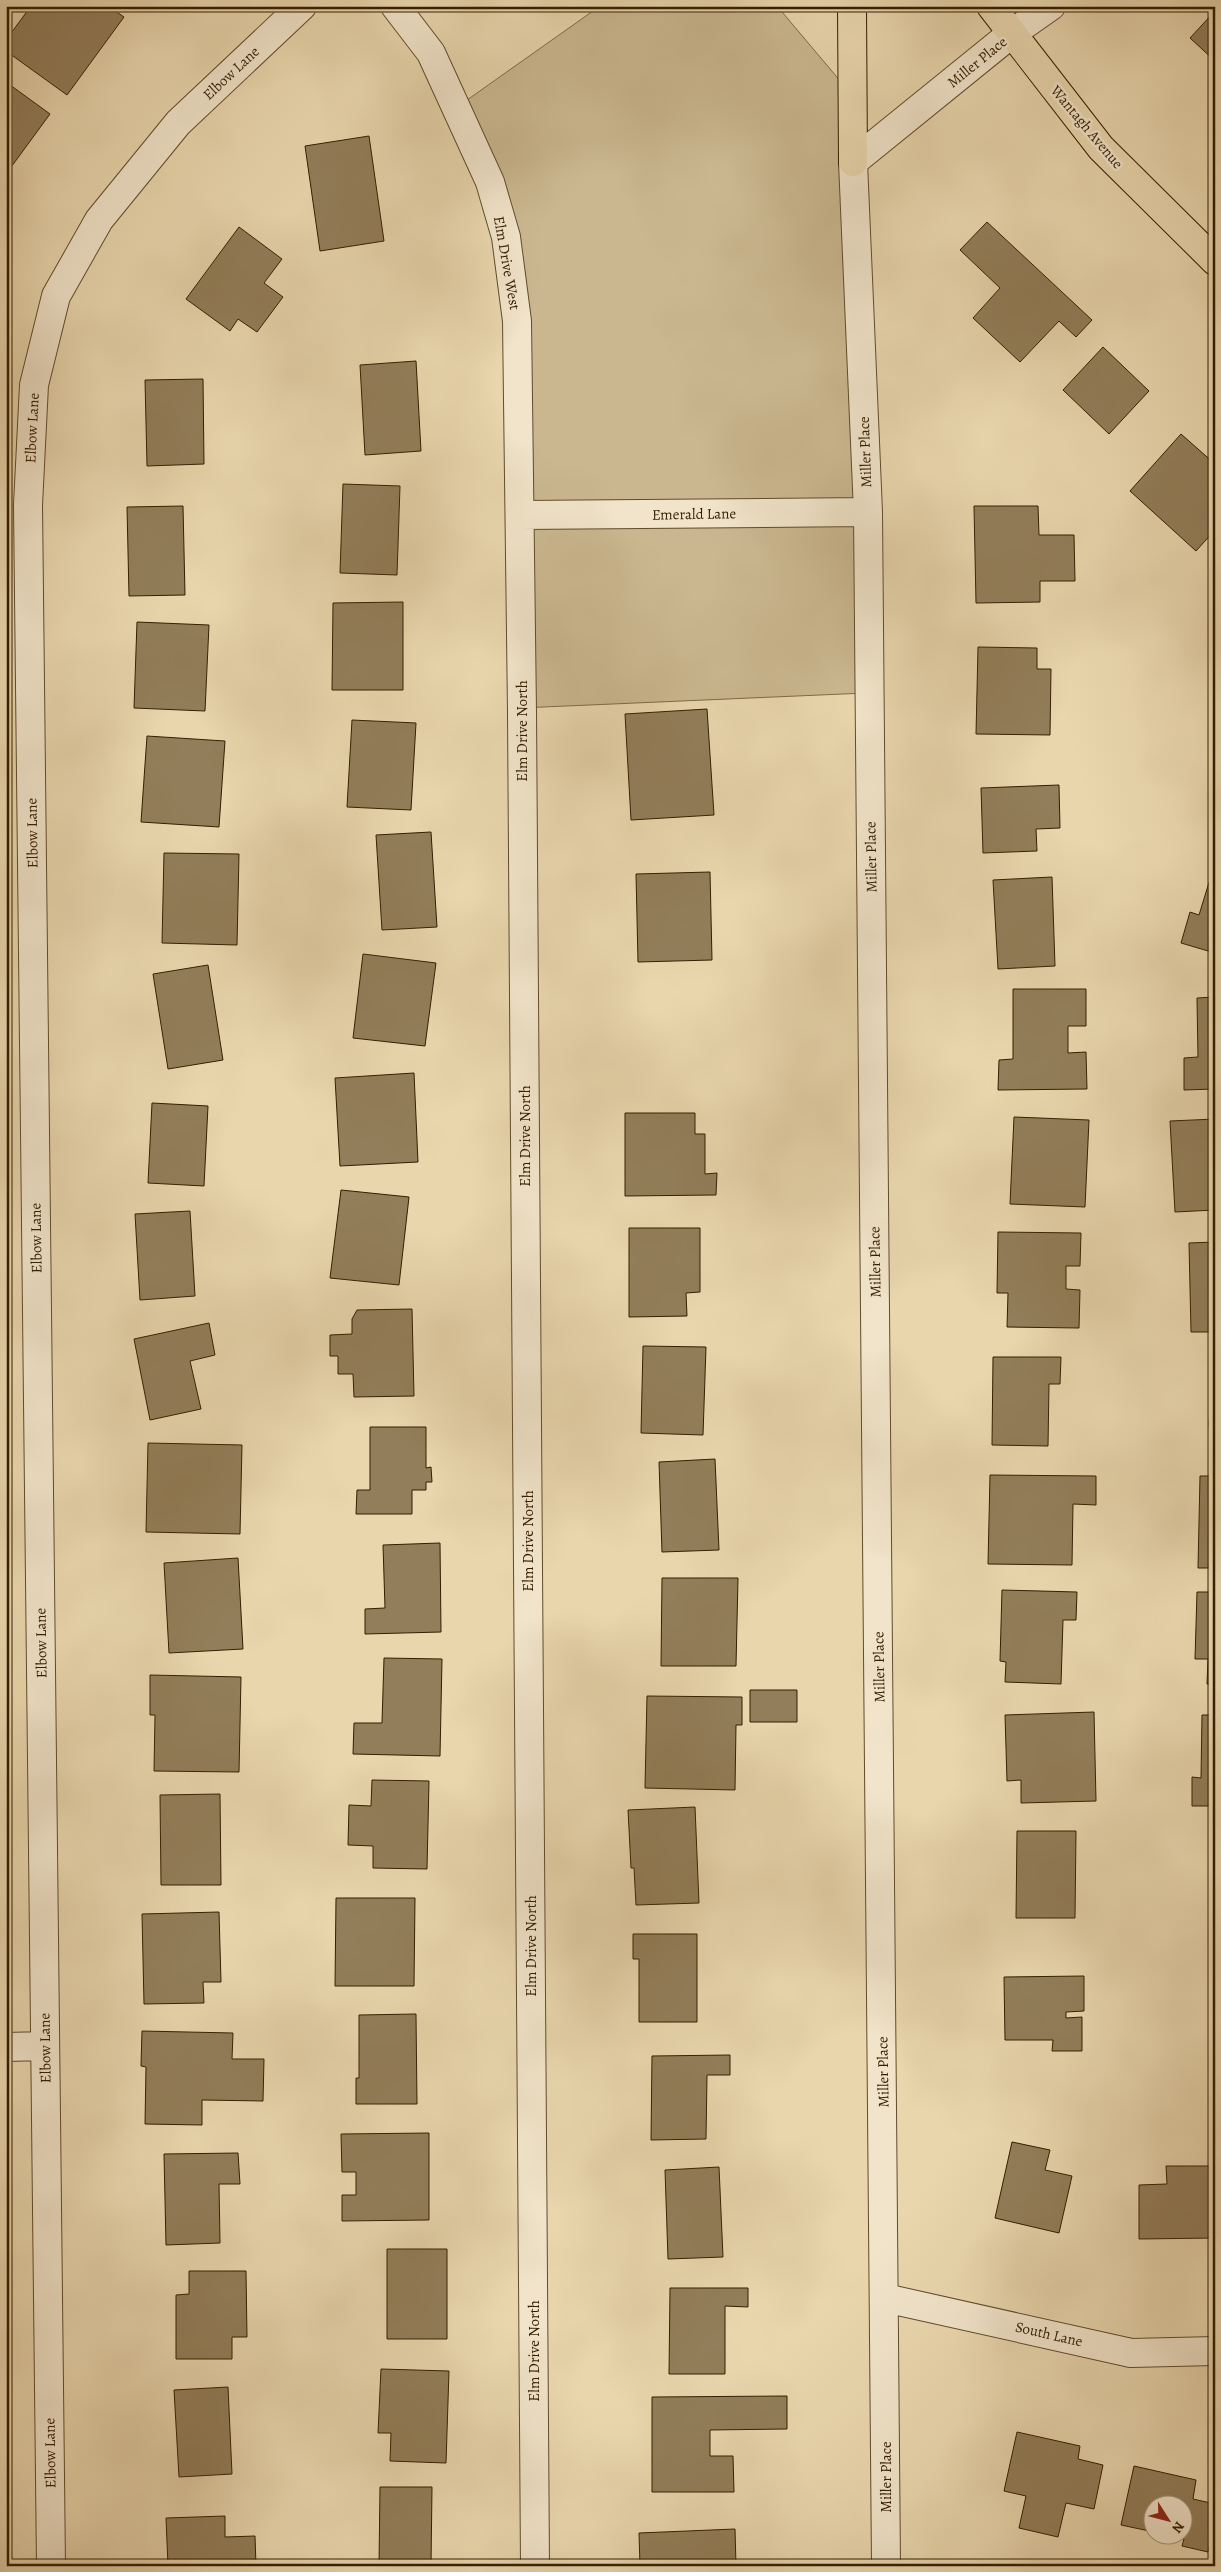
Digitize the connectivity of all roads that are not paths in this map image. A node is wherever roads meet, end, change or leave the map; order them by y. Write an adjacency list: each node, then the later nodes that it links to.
1 (302, 6): 12 (street, Elbow Lane)
2 (395, 6): 10 (street, Elm Drive West)
3 (852, 6): 7 (main road)
4 (991, 6): 6 (main road, Wantagh Avenue)
5 (1051, 6): 6 (street, Miller Place)
6 (1011, 34): 7 (street, Miller Place); 8 (main road, Wantagh Avenue)
7 (853, 162): 9 (street, Miller Place)
8 (1215, 261)
9 (868, 512): 10 (street, Emerald Lane); 13 (street, Miller Place)
10 (520, 515): 16 (street, Elm Drive North)
11 (6, 2046): 12 (street)
12 (45, 2046): 15 (street, Elbow Lane)
13 (885, 2298): 14 (street, South Lane); 17 (street, Miller Place)
14 (1215, 2351)
15 (51, 2566)
16 (535, 2566)
17 (886, 2566)

